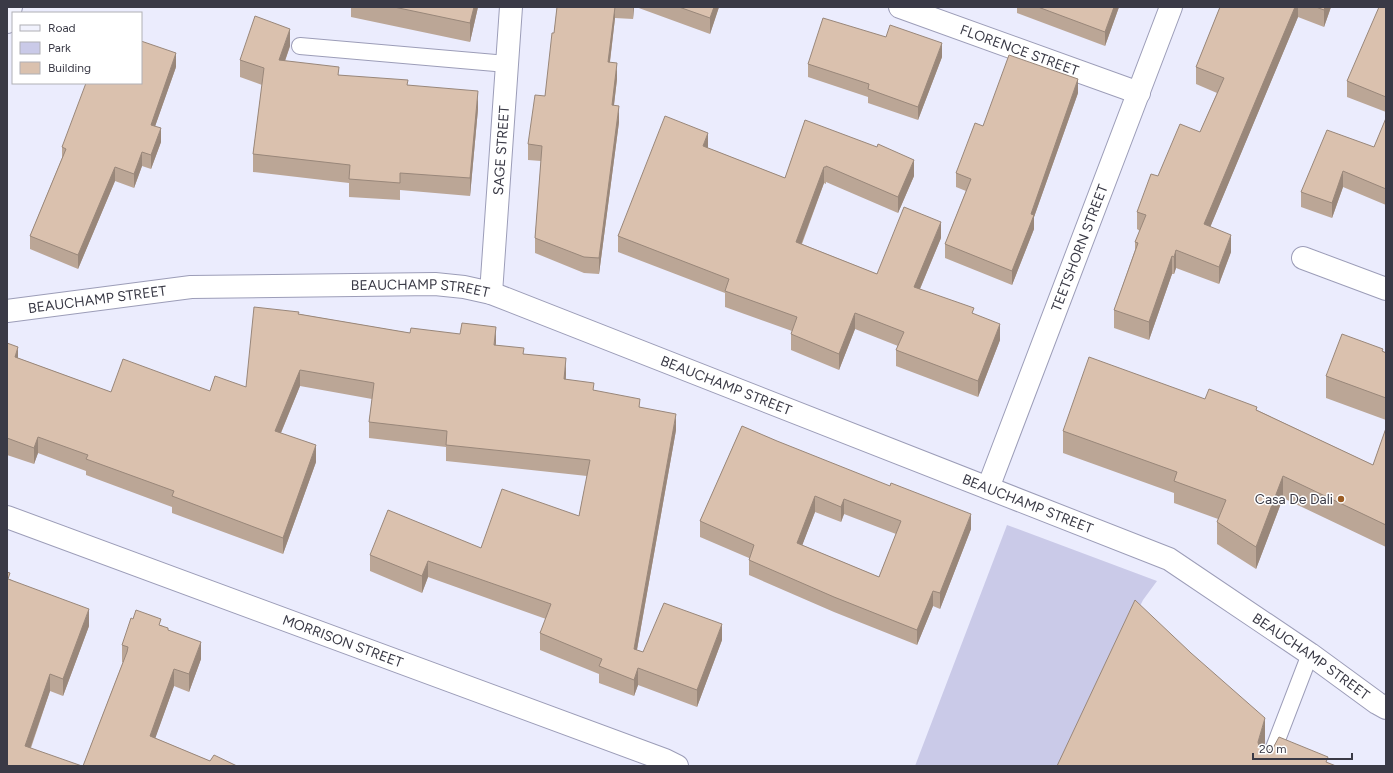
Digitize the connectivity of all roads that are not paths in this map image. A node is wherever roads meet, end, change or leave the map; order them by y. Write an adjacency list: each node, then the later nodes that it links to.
1 (11, 7): 5 (main road)
2 (511, 7): 7 (street, SAGE STREET)
3 (900, 7): 8 (street, FLORENCE STREET)
4 (1171, 7): 8 (street, TEETSHORN STREET)
5 (7, 22)
6 (300, 46): 7 (lane)
7 (507, 64): 11 (street, SAGE STREET)
8 (1139, 93): 13 (street, TEETSHORN STREET)
9 (1303, 258): 10 (street)
10 (1386, 289)
11 (491, 293): 12 (street, BEAUCHAMP STREET); 13 (street, BEAUCHAMP STREET)
12 (7, 311)
13 (988, 488): 15 (street, BEAUCHAMP STREET)
14 (7, 517): 17 (street, MORRISON STREET)
15 (1310, 654): 16 (street, BEAUCHAMP STREET); 18 (lane)
16 (1386, 708)
17 (677, 766)
18 (1267, 766)

